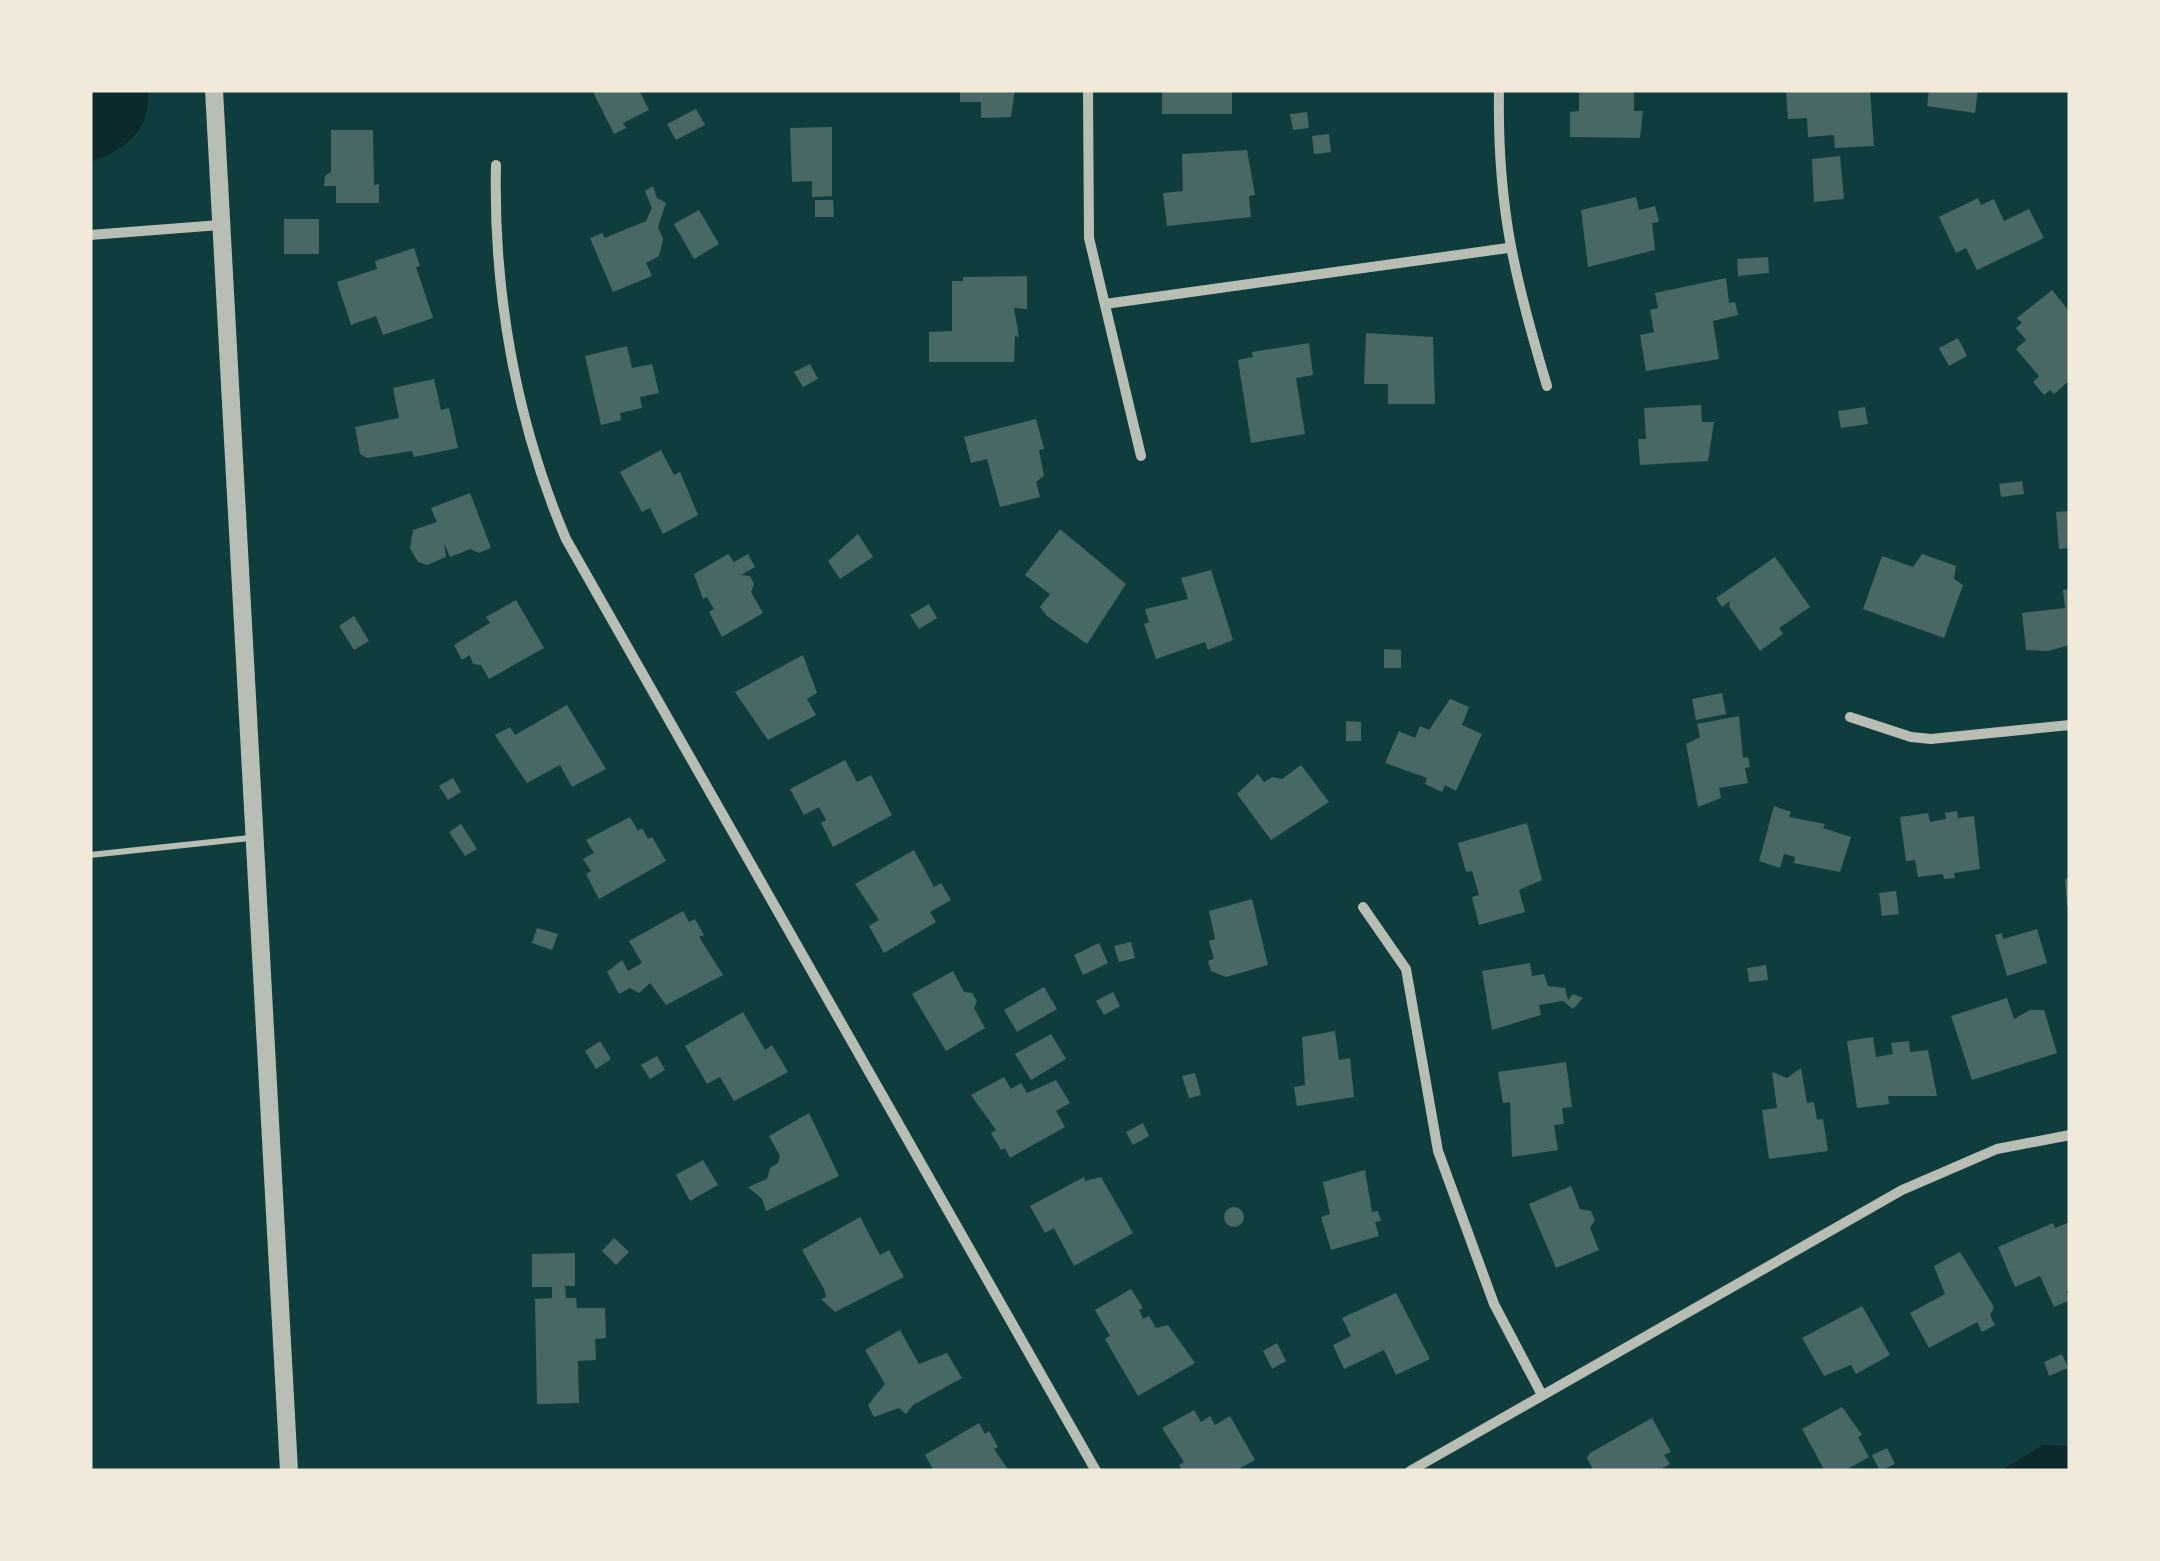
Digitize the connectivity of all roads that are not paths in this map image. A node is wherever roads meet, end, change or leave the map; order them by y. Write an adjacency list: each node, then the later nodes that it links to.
1 (214, 90): 5 (street)
2 (1088, 90): 8 (street)
3 (1499, 90): 7 (street)
4 (496, 165): 19 (street)
5 (220, 225): 6 (street); 13 (street)
6 (90, 235)
7 (1508, 248): 8 (street); 9 (street)
8 (1105, 304): 10 (street)
9 (1546, 386)
10 (1141, 456)
11 (1850, 717): 12 (street)
12 (2070, 724)
13 (256, 838): 14 (lane); 18 (street)
14 (90, 855)
15 (1364, 906): 17 (street)
16 (2070, 1135): 17 (street)
17 (1542, 1395): 20 (street)
18 (290, 1471)
19 (1096, 1471)
20 (1410, 1471)

